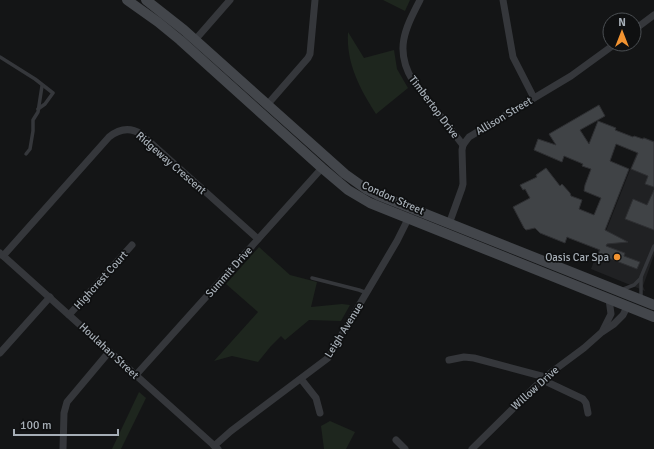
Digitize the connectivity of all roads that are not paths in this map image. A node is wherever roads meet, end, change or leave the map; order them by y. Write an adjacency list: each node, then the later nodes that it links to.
1 (127, 0): 9 (main road, Condon Street)
2 (146, 0): 9 (main road, Condon Street)
3 (230, 0): 9 (street)
4 (315, 0): 14 (street)
5 (420, 0): 16 (street, Timbertop Drive)
6 (503, 0): 13 (street)
7 (654, 15): 8 (street)
8 (642, 24)
9 (191, 44): 14 (main road, Condon Street); 18 (main road, Condon Street)
10 (604, 52): 13 (street, Allison Street)
11 (0, 57): 12 (lane)
12 (42, 86): 15 (lane); 15 (lane)
13 (534, 98): 16 (street, Allison Street)
14 (266, 105): 20 (main road, Condon Street)
15 (38, 108): 17 (lane)
16 (463, 145): 20 (street)
17 (26, 154)
18 (322, 168): 19 (main road, Condon Street); 21 (street, Summit Drive)
19 (408, 219): 20 (main road, Condon Street); 29 (street, Leigh Avenue)
20 (447, 229): 27 (main road, Condon Street); 31 (main road, Condon Street)
21 (258, 239): 24 (street, Ridgeway Crescent); 41 (street, Summit Drive)
22 (132, 245): 35 (street, Highcrest Court)
23 (654, 246): 26 (lane)
24 (1, 254): 30 (street, Houlahan Street)
25 (312, 278): 29 (lane)
26 (641, 278): 28 (lane); 32 (lane)
27 (600, 284): 28 (main road, Condon Street); 34 (main road)
28 (619, 291): 32 (main road, Condon Street)
29 (367, 293): 43 (street, Leigh Avenue)
30 (50, 297): 35 (street, Houlahan Street); 39 (street)
31 (609, 299): 34 (main road, Condon Street); 37 (street, Willow Drive)
32 (641, 300): 33 (main road, Condon Street)
33 (654, 305)
34 (626, 306): 36 (main road, Condon Street); 37 (street, Willow Drive)
35 (69, 315): 38 (street, Houlahan Street)
36 (654, 317)
37 (602, 332): 42 (street, Willow Drive)
38 (109, 352): 41 (street, Houlahan Street); 48 (street)
39 (0, 353)
40 (449, 360): 42 (street)
41 (135, 376): 47 (street, Houlahan Street)
42 (544, 378): 45 (street); 50 (street, Willow Drive)
43 (301, 379): 44 (street); 47 (street, Leigh Avenue)
44 (320, 413)
45 (588, 413)
46 (396, 440): 49 (street)
47 (216, 447)
48 (63, 449)
49 (406, 449)
50 (472, 449)

